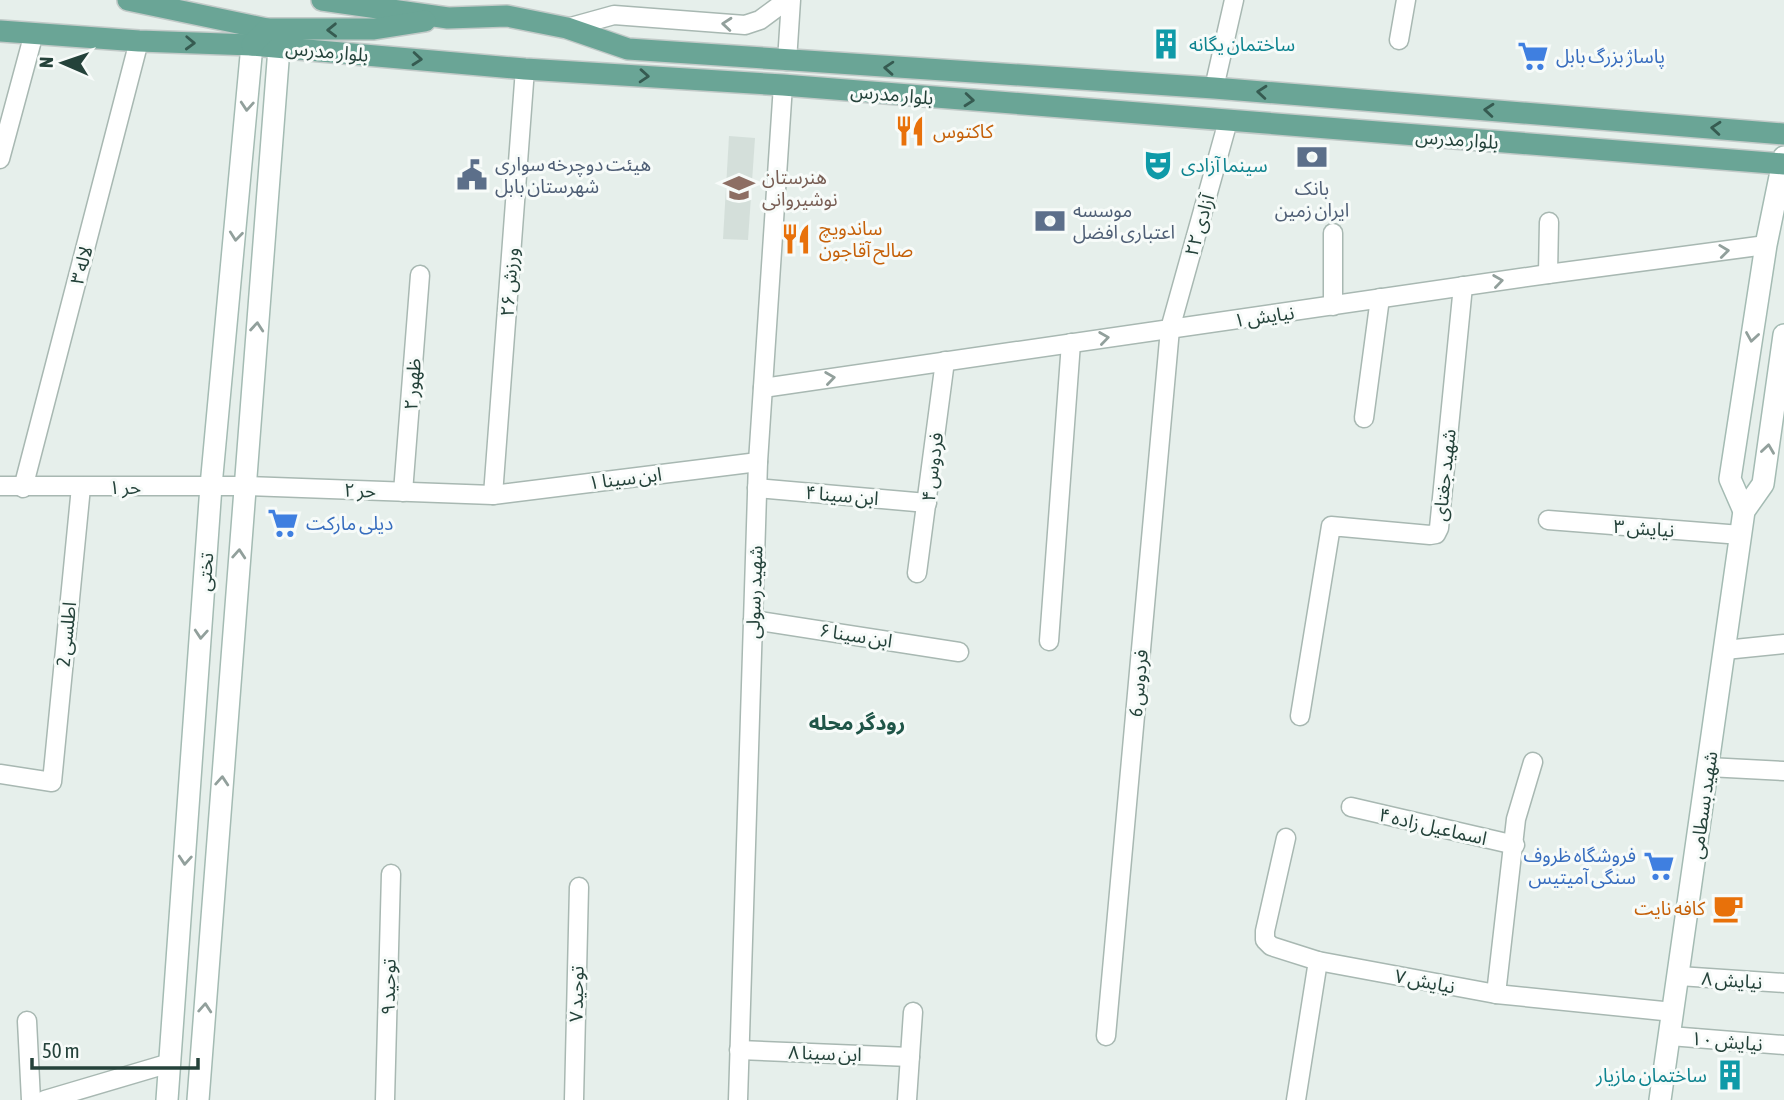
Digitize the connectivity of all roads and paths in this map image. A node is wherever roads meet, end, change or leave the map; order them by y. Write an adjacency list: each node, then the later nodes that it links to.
1 (128, 0): 9 (main road)
2 (322, 0): 7 (main road, بلوار مدرس)
3 (789, 0): 8 (street, one-way to 8); 16 (street)
4 (1234, 0): 19 (street)
5 (1406, 0): 12 (street)
6 (508, 8): 7 (main road, بلوار مدرس); 8 (main road, بلوار مدرس)
7 (448, 18): 9 (main road, one-way to 9)
8 (567, 28): 16 (main road, بلوار مدرس)
9 (267, 29): 14 (main road); 15 (main road)
10 (0, 31): 11 (main road, بلوار مدرس)
11 (34, 33): 13 (main road, بلوار مدرس); 22 (street)
12 (1399, 40)
13 (139, 41): 14 (main road, بلوار مدرس, one-way to 14); 42 (street, لاله ۳)
14 (252, 45): 15 (main road, بلوار مدرس); 40 (main road, تختی, one-way to 40)
15 (279, 48): 17 (main road, بلوار مدرس, one-way to 17); 40 (main road, تختی, one-way to 15)
16 (786, 61): 19 (main road, بلوار مدرس, one-way to 16)
17 (525, 69): 18 (main road, بلوار مدرس, one-way to 18); 45 (street, ورزش ۲۶)
18 (783, 85): 20 (main road, بلوار مدرس, one-way to 20); 36 (street, شهید رسولی)
19 (1214, 88): 21 (main road, بلوار مدرس, one-way to 19)
20 (1228, 121): 23 (main road, بلوار مدرس); 32 (street, آزادی ٢٢)
21 (1784, 134)
22 (0, 159)
23 (1784, 161): 26 (main road)
24 (1549, 222): 27 (street)
25 (1333, 233): 31 (street)
26 (1766, 245): 27 (street, نیایش ۱, one-way to 26); 47 (main road, one-way to 47)
27 (1548, 274): 29 (street, نیایش ۱, one-way to 27)
28 (420, 275): 44 (street, ظهور ۲)
29 (1463, 286): 30 (street, نیایش ۱); 56 (street, شهید جغتای)
30 (1380, 298): 31 (street, نیایش ۱); 37 (street)
31 (1333, 306): 32 (street, نیایش ۱)
32 (1170, 329): 34 (street, نیایش ۱, one-way to 32); 73 (street, فردوس 6)
33 (1784, 335): 47 (main road, شهید بسطامی, one-way to 33)
34 (1071, 343): 35 (street, نیایش ۱); 52 (street)
35 (945, 361): 36 (street, نیایش ۱, one-way to 35); 46 (street, فردوس ۴)
36 (762, 388): 38 (street, شهید رسولی)
37 (1364, 418)
38 (758, 462): 43 (street, شهید رسولی); 45 (street, ابن سینا ۱)
39 (0, 486): 42 (street, حر ۱)
40 (228, 486): 41 (street, حر ۱); 44 (street, حر ۲); 78 (main road, تختی, one-way to 78); 82 (main road, تختی, one-way to 40)
41 (81, 487): 42 (street, حر ۱); 60 (street, اطلسی 2)
42 (23, 488)
43 (757, 488): 46 (street, ابن سینا ۴); 51 (street, شهید رسولی)
44 (404, 492): 45 (street, حر ۲)
45 (493, 495)
46 (927, 503): 50 (street, فردوس ۴)
47 (1744, 511): 49 (main road, شهید بسطامی)
48 (1548, 520): 49 (street, نیایش ۳)
49 (1741, 535): 54 (main road, شهید بسطامی)
50 (917, 573)
51 (753, 620): 55 (street, ابن سینا ۶); 76 (street, شهید رسولی)
52 (1049, 641)
53 (1784, 644): 54 (street)
54 (1725, 650): 58 (main road, شهید بسطامی)
55 (959, 652)
56 (1300, 716)
57 (1533, 762): 63 (street)
58 (1708, 767): 59 (street); 67 (main road, شهید بسطامی)
59 (1784, 771)
60 (0, 774)
61 (1351, 807): 63 (street, اسماعیل زاده ۴)
62 (1286, 838): 66 (street, نیایش ۷)
63 (1515, 845): 69 (street)
64 (391, 874): 83 (street, توحید ۹)
65 (579, 887): 84 (street, توحید ۷)
66 (1318, 961): 69 (street, نیایش ۷); 87 (street)
67 (1679, 976): 68 (street, نیایش ۸); 71 (main road, شهید بسطامی)
68 (1784, 983)
69 (1496, 995): 71 (street, نیایش ۷)
70 (913, 1012): 77 (street)
71 (1674, 1012): 74 (main road, شهید بسطامی)
72 (27, 1021): 79 (street)
73 (1106, 1036)
74 (1670, 1036): 75 (street, نیایش ۱۰); 88 (main road, شهید بسطامی)
75 (1784, 1045)
76 (739, 1050): 77 (street, ابن سینا ۸); 85 (street, شهید رسولی)
77 (910, 1056): 86 (street)
78 (170, 1063): 80 (street); 81 (main road, تختی)
79 (31, 1100)
80 (45, 1100)
81 (167, 1100)
82 (198, 1100)
83 (386, 1100)
84 (574, 1100)
85 (737, 1100)
86 (907, 1100)
87 (1296, 1100)
88 (1660, 1100)

